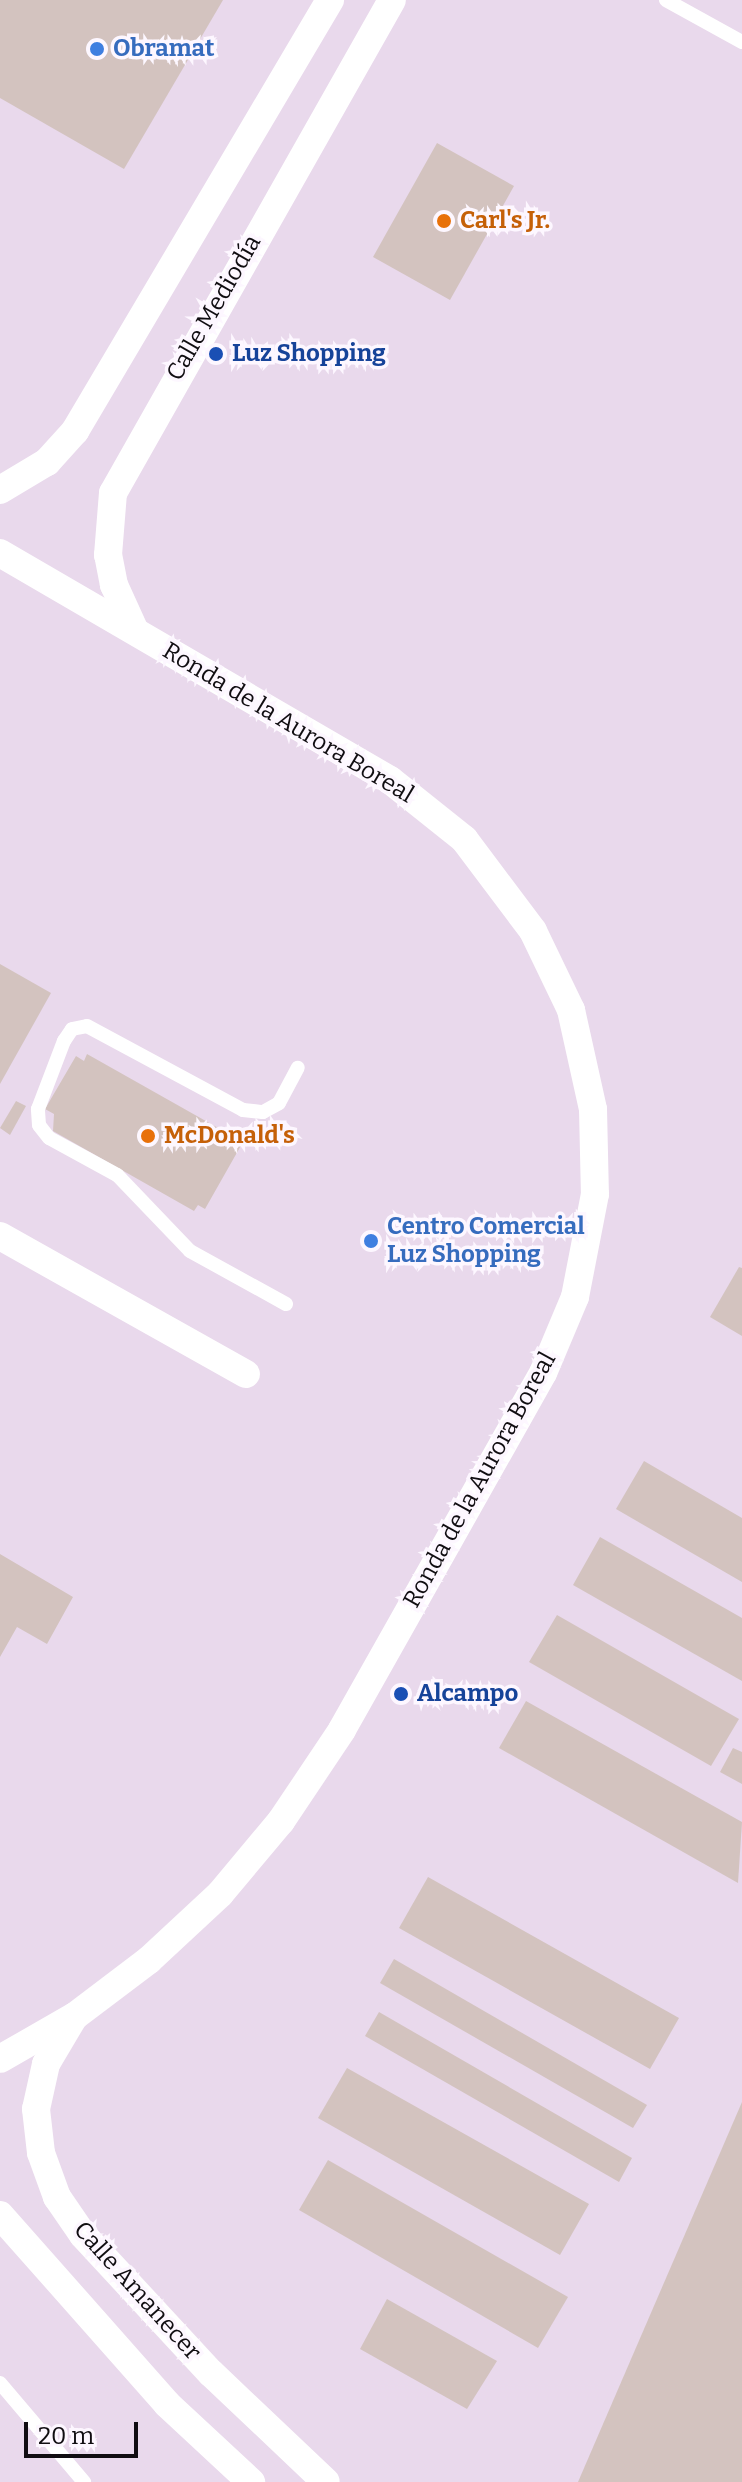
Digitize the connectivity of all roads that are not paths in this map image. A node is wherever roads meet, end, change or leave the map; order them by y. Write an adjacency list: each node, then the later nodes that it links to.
1 (330, 0): 5 (street)
2 (392, 0): 7 (street, Calle Mediodía)
3 (666, 0): 4 (lane)
4 (742, 42)
5 (0, 490)
6 (0, 553): 7 (street, Ronda de la Aurora Boreal)
7 (135, 631): 12 (street, Ronda de la Aurora Boreal)
8 (298, 1068): 10 (lane)
9 (0, 1236): 11 (street)
10 (286, 1304)
11 (246, 1374)
12 (75, 2016): 13 (street, Ronda de la Aurora Boreal); 18 (street, Calle Amanecer)
13 (0, 2059)
14 (0, 2215): 17 (street)
15 (0, 2383): 16 (lane)
16 (84, 2482)
17 (251, 2482)
18 (326, 2482)

